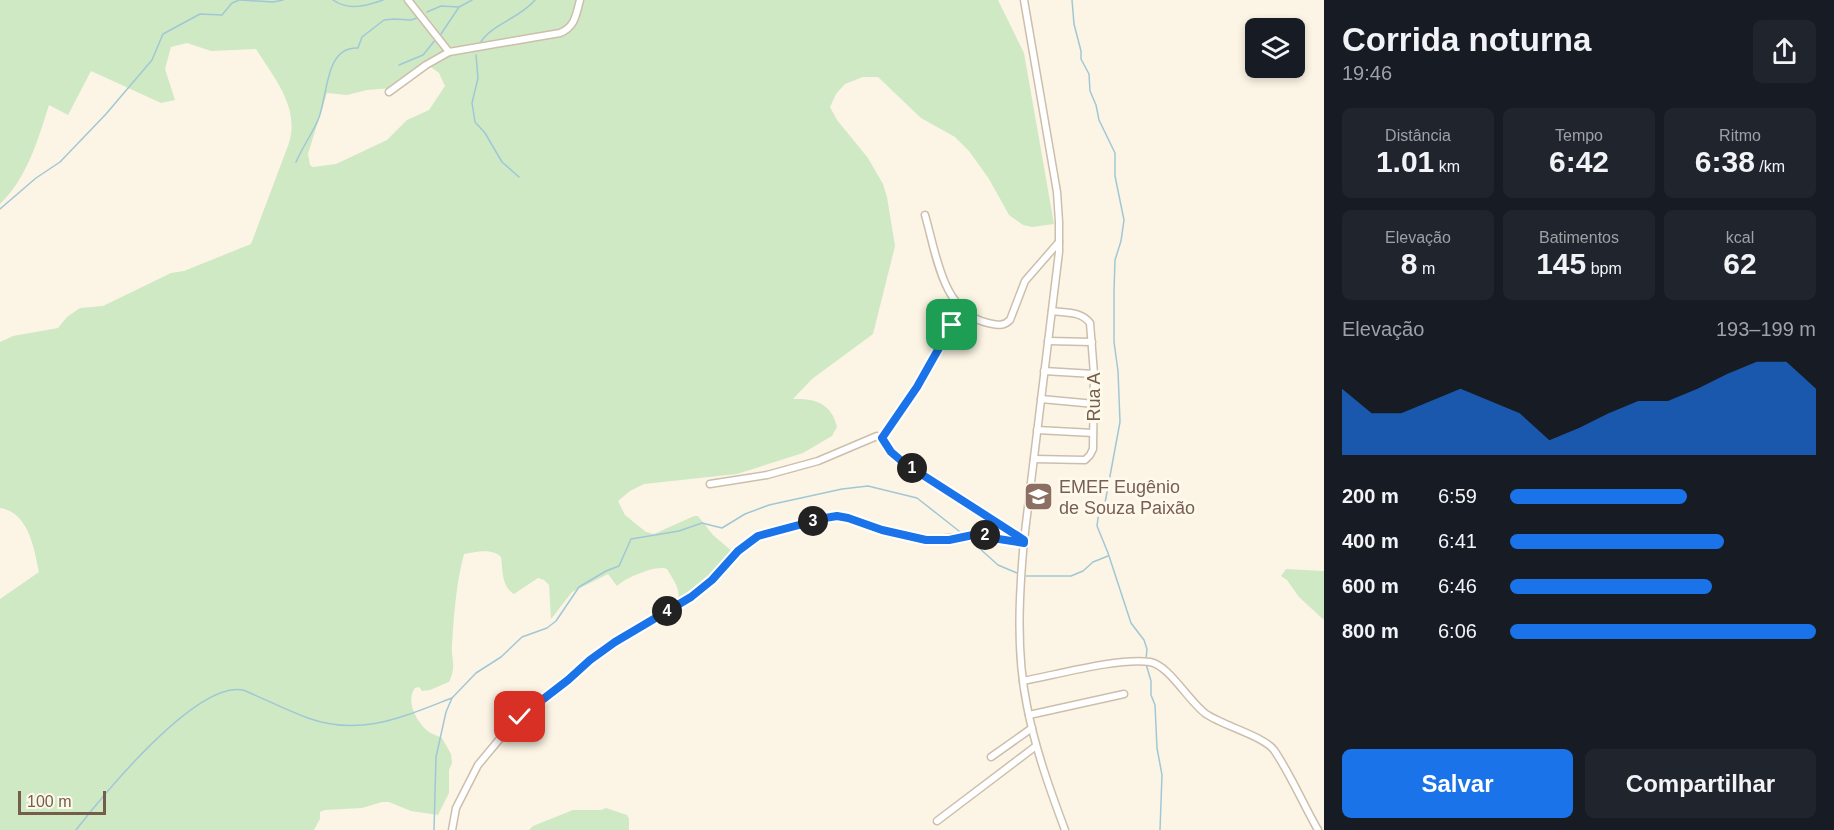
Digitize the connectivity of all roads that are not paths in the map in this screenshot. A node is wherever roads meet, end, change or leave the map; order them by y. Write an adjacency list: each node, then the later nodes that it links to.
1 (408, 0): 4 (street)
2 (580, 0): 4 (street)
3 (1024, 0): 7 (street)
4 (448, 52): 5 (street)
5 (389, 92)
6 (925, 215): 8 (street)
7 (1059, 241): 8 (street); 9 (street)
8 (962, 310): 18 (street)
9 (1052, 311): 10 (street); 11 (street, Rua A)
10 (1048, 341): 11 (street); 12 (street)
11 (1092, 342): 13 (street, Rua A)
12 (1044, 371): 13 (street); 14 (street)
13 (1094, 374): 15 (street, Rua A)
14 (1041, 399): 15 (street); 16 (street)
15 (1095, 404): 17 (street, Rua A)
16 (1037, 429): 17 (street); 19 (street)
17 (1093, 433): 19 (street, Rua A)
18 (882, 438): 20 (street); 21 (street)
19 (1034, 459): 21 (street)
20 (710, 484)
21 (1024, 542): 22 (street); 29 (street)
22 (1023, 681): 24 (street); 31 (street)
23 (1124, 694): 24 (street)
24 (1029, 715): 25 (street)
25 (1032, 728): 26 (street); 27 (street)
26 (1036, 746): 28 (street); 30 (street)
27 (991, 757)
28 (937, 821)
29 (452, 830)
30 (1065, 830)
31 (1318, 830)

